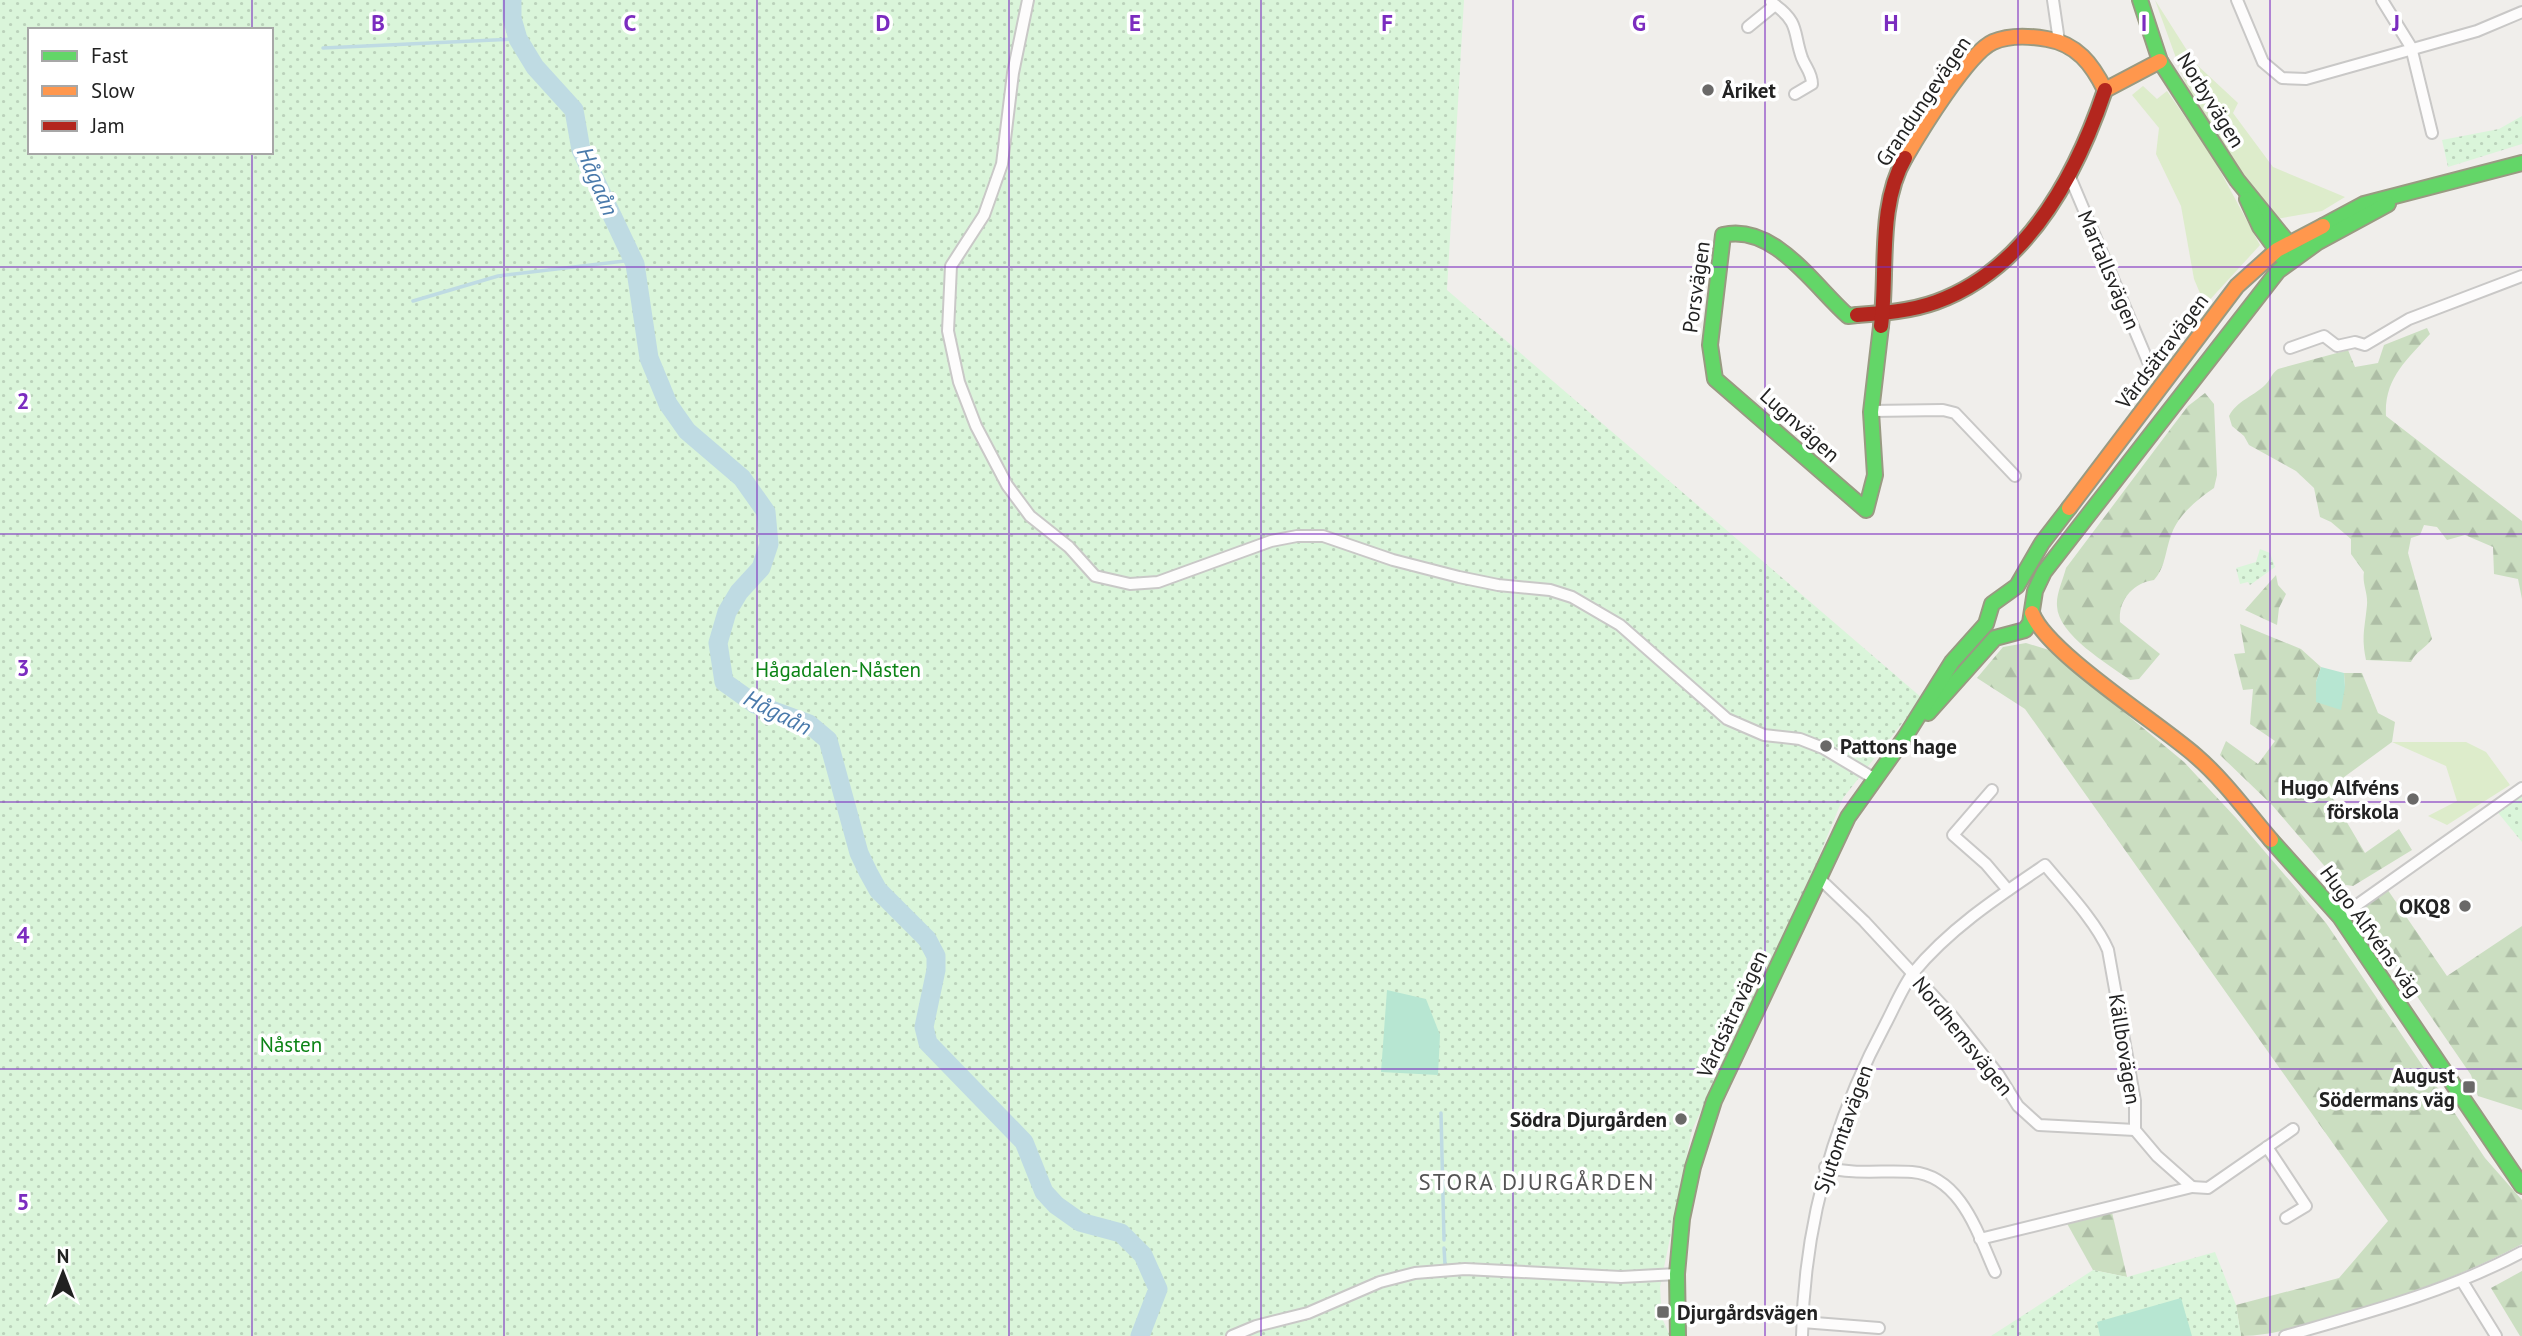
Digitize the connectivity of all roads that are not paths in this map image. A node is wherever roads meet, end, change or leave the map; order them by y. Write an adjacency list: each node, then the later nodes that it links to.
1 (1028, 0): 34 (street)
2 (2053, 0): 9 (street)
3 (2140, 0): 11 (street, Norbyvägen)
4 (2237, 0): 10 (street)
5 (2382, 0): 10 (street)
6 (1772, 3): 8 (street); 13 (street)
7 (2522, 12): 10 (street)
8 (1748, 27)
9 (2059, 41): 12 (street, Grandungevägen); 21 (street, Grandungevägen)
10 (2411, 47): 14 (street)
11 (2160, 61): 12 (street); 18 (street, Norbyvägen)
12 (2105, 90): 16 (street)
13 (1795, 94)
14 (2432, 133)
15 (2522, 163): 17 (street, Vårdsätravägen)
16 (2070, 177): 21 (street); 23 (street, Martallsvägen)
17 (2405, 196): 18 (street, Vårdsätravägen); 19 (street, Vårdsätravägen)
18 (2283, 246): 19 (street, Norbyvägen); 28 (street, Vårdsätravägen)
19 (2292, 259): 29 (street, Vårdsätravägen)
20 (2522, 276): 22 (street)
21 (1882, 313): 24 (street, Porsvägen); 25 (street, Grandungevägen)
22 (2290, 348)
23 (2149, 364)
24 (1711, 367): 27 (street, Lugnvägen)
25 (1871, 411): 26 (street); 27 (street, Grandungevägen)
26 (2015, 476)
27 (1866, 510)
28 (2004, 594): 29 (street); 30 (street)
29 (2032, 610): 31 (street); 32 (street, Hugo Alfvéns väg)
30 (1989, 614): 31 (street); 33 (street, Vårdsätravägen)
31 (2014, 635): 32 (street, Hugo Alfvéns väg); 33 (street, Vårdsätravägen)
32 (2058, 647): 39 (street, Hugo Alfvéns väg)
33 (1905, 737): 34 (street, Vårdsätravägen)
34 (1875, 779): 37 (street, Vårdsätravägen)
35 (2522, 788): 39 (street)
36 (1992, 790): 38 (street)
37 (1820, 879): 40 (street, Nordhemsvägen); 51 (street, Vårdsätravägen)
38 (2008, 890): 40 (street, Källbovägen); 42 (street, Källbovägen)
39 (2340, 917): 45 (street, Hugo Alfvéns väg)
40 (1912, 974): 42 (street, Nordhemsvägen); 44 (street, Sjutomtavägen)
41 (2293, 1129): 43 (street)
42 (2135, 1130): 46 (street, Källbovägen)
43 (2267, 1146): 46 (street); 47 (street)
44 (1825, 1167): 48 (street); 53 (street, Sjutomtavägen)
45 (2522, 1186)
46 (2192, 1187): 48 (street)
47 (2286, 1218)
48 (1980, 1239): 50 (street)
49 (2522, 1252): 52 (street)
50 (1995, 1272)
51 (1676, 1274): 55 (street); 56 (street, Vårdsätravägen)
52 (2462, 1280): 58 (street); 59 (street)
53 (1802, 1322): 54 (street); 57 (street, Sjutomtavägen)
54 (1879, 1328)
55 (1232, 1336)
56 (1678, 1336)
57 (1802, 1336)
58 (2285, 1336)
59 (2496, 1336)

